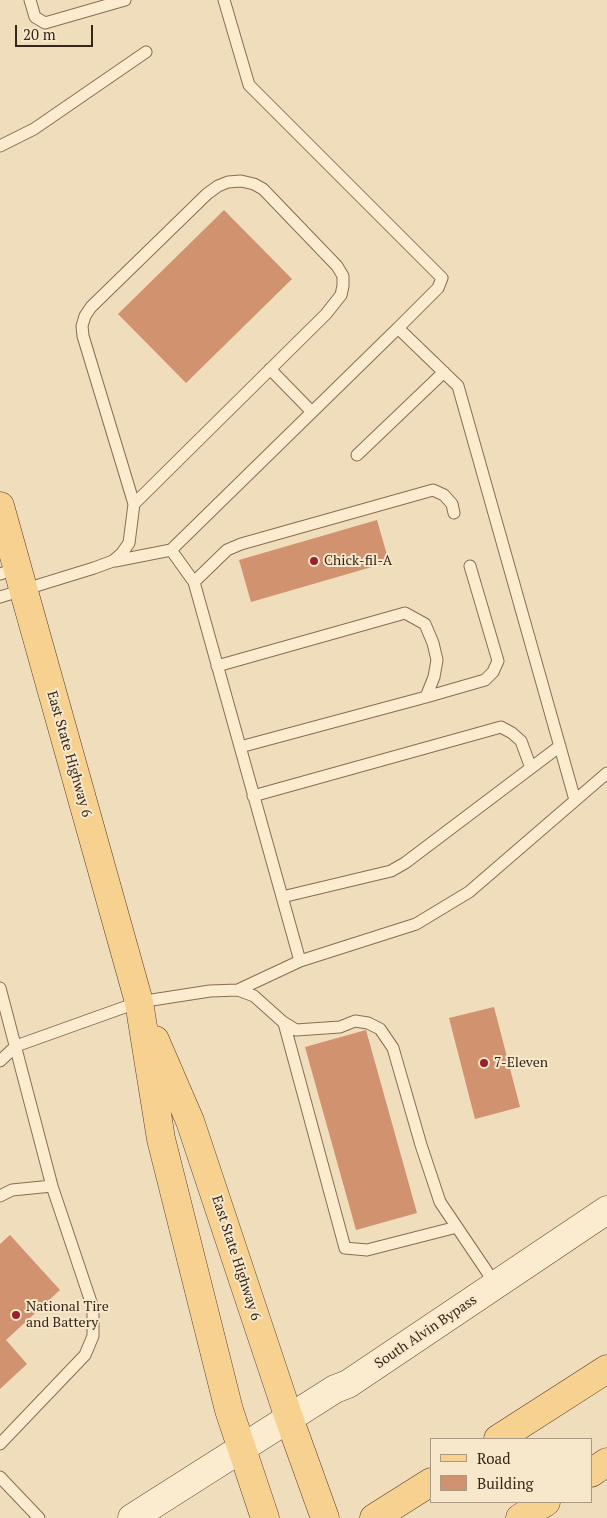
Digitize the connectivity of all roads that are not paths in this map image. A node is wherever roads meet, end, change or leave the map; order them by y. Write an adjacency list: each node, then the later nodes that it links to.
1 (30, 0): 2 (lane)
2 (125, 0)
3 (224, 0): 6 (lane)
4 (146, 52): 5 (lane)
5 (0, 146)
6 (398, 328): 8 (lane); 9 (lane)
7 (270, 369): 9 (lane); 11 (lane); 11 (lane)
8 (444, 372): 10 (lane); 21 (lane)
9 (312, 412): 14 (lane)
10 (357, 455)
11 (134, 504): 15 (lane)
12 (0, 506): 17 (main road, East State Highway 6)
13 (454, 513): 18 (lane)
14 (171, 550): 15 (lane); 18 (lane)
15 (113, 561): 17 (lane)
16 (470, 566): 20 (lane)
17 (10, 582): 31 (main road, East State Highway 6)
18 (194, 582): 19 (lane)
19 (217, 666): 20 (lane); 22 (lane)
20 (426, 697): 22 (lane)
21 (560, 746): 23 (lane); 26 (lane)
22 (240, 747): 25 (lane)
23 (530, 768): 25 (lane); 27 (lane)
24 (607, 773): 26 (lane)
25 (253, 796): 27 (lane)
26 (575, 800): 28 (lane)
27 (282, 897): 28 (lane)
28 (300, 961): 30 (lane)
29 (0, 988): 33 (lane)
30 (238, 990): 31 (lane); 32 (lane)
31 (139, 1002): 33 (lane); 41 (main road, East State Highway 6); 44 (main road, East State Highway 6)
32 (284, 1023): 38 (lane); 38 (lane)
33 (16, 1046): 34 (lane); 35 (lane)
34 (0, 1061)
35 (52, 1186): 36 (lane); 43 (lane)
36 (0, 1196)
37 (607, 1210): 39 (street, South Alvin Bypass)
38 (457, 1227): 39 (lane)
39 (496, 1285): 41 (street, South Alvin Bypass)
40 (607, 1369): 42 (main road)
41 (289, 1418): 44 (street, South Alvin Bypass); 53 (main road, East State Highway 6)
42 (500, 1438)
43 (0, 1444)
44 (241, 1448): 51 (street, South Alvin Bypass); 52 (main road, East State Highway 6)
45 (607, 1462): 46 (main road)
46 (592, 1471)
47 (0, 1478): 50 (lane)
48 (430, 1483): 54 (main road)
49 (544, 1503): 55 (main road)
50 (39, 1518)
51 (132, 1518)
52 (265, 1518)
53 (325, 1518)
54 (374, 1518)
55 (520, 1518)

